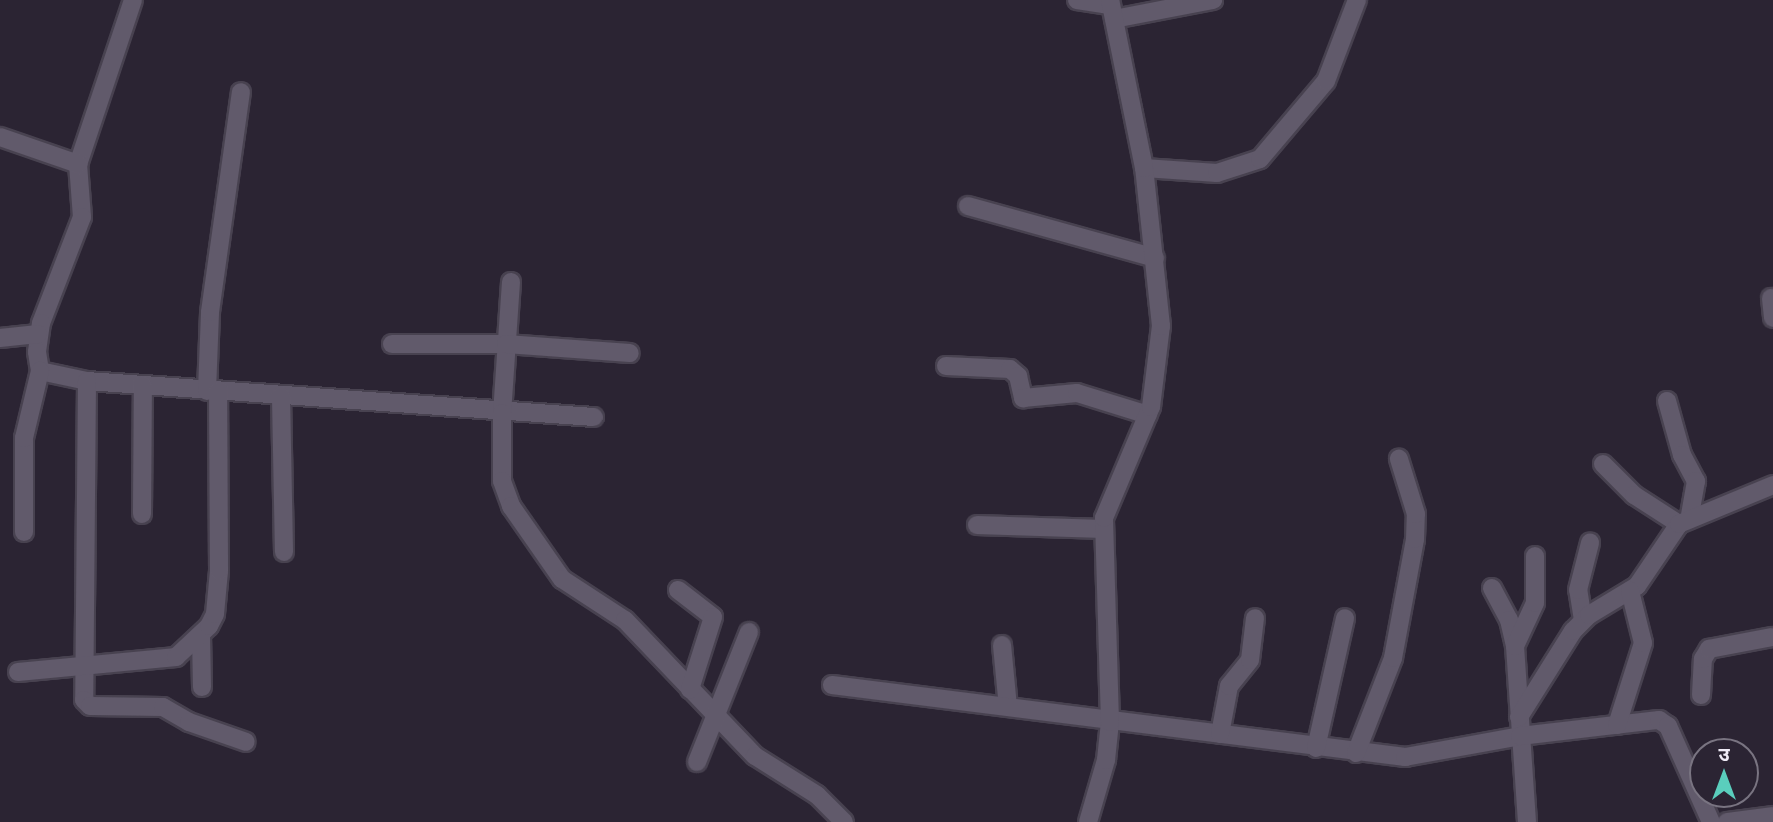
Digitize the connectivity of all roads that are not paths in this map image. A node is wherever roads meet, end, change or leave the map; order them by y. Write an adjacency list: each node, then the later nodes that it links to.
1 (133, 0): 8 (street)
2 (1077, 0): 5 (street)
3 (1213, 0): 5 (street)
4 (1357, 0): 9 (street)
5 (1111, 8): 9 (street)
6 (241, 92): 24 (street)
7 (0, 137): 8 (street)
8 (78, 164): 15 (street)
9 (1144, 168): 11 (street)
10 (968, 206): 11 (street)
11 (1155, 258): 28 (street)
12 (511, 282): 18 (street)
13 (1771, 298): 14 (street)
14 (1773, 318)
15 (38, 334): 16 (street); 21 (street)
16 (0, 338)
17 (393, 344): 18 (street)
18 (506, 344): 19 (street); 27 (street)
19 (630, 353)
20 (946, 366): 28 (street)
21 (40, 370): 22 (street); 37 (street)
22 (87, 381): 23 (street); 52 (street)
23 (143, 386): 24 (street); 33 (street)
24 (212, 391): 25 (street); 49 (street)
25 (281, 396): 27 (street); 39 (street)
26 (1667, 401): 34 (street)
27 (502, 413): 29 (street); 56 (street)
28 (1148, 415): 36 (street)
29 (594, 417)
30 (1399, 459): 66 (street)
31 (1603, 464): 34 (street)
32 (1773, 485): 34 (street)
33 (142, 514)
34 (1684, 522): 43 (street)
35 (977, 525): 36 (street)
36 (1103, 529): 60 (street)
37 (24, 532)
38 (1590, 543): 46 (street)
39 (284, 552)
40 (1535, 556): 51 (street)
41 (1492, 588): 51 (street)
42 (678, 590): 56 (street)
43 (1630, 592): 46 (street); 61 (street)
44 (1255, 618): 63 (street)
45 (1345, 618): 65 (street)
46 (1583, 620): 62 (street)
47 (749, 632): 59 (street)
48 (1771, 634): 57 (street)
49 (201, 635): 52 (street); 55 (street)
50 (1002, 645): 58 (street)
51 (1515, 646): 62 (street)
52 (83, 665): 53 (street); 64 (street)
53 (18, 672)
54 (832, 685): 58 (street)
55 (202, 687)
56 (690, 689): 59 (street)
57 (1701, 695)
58 (1009, 707): 60 (street)
59 (716, 718): 67 (street); 69 (street)
60 (1110, 722): 63 (street); 70 (street)
61 (1617, 724): 62 (street); 72 (street)
62 (1520, 727): 66 (street); 71 (street)
63 (1220, 734): 65 (street)
64 (246, 743)
65 (1316, 748): 66 (street)
66 (1356, 753)
67 (696, 762)
68 (1773, 816): 73 (street)
69 (844, 822)
70 (1088, 822)
71 (1527, 822)
72 (1711, 822)
73 (1727, 822)

